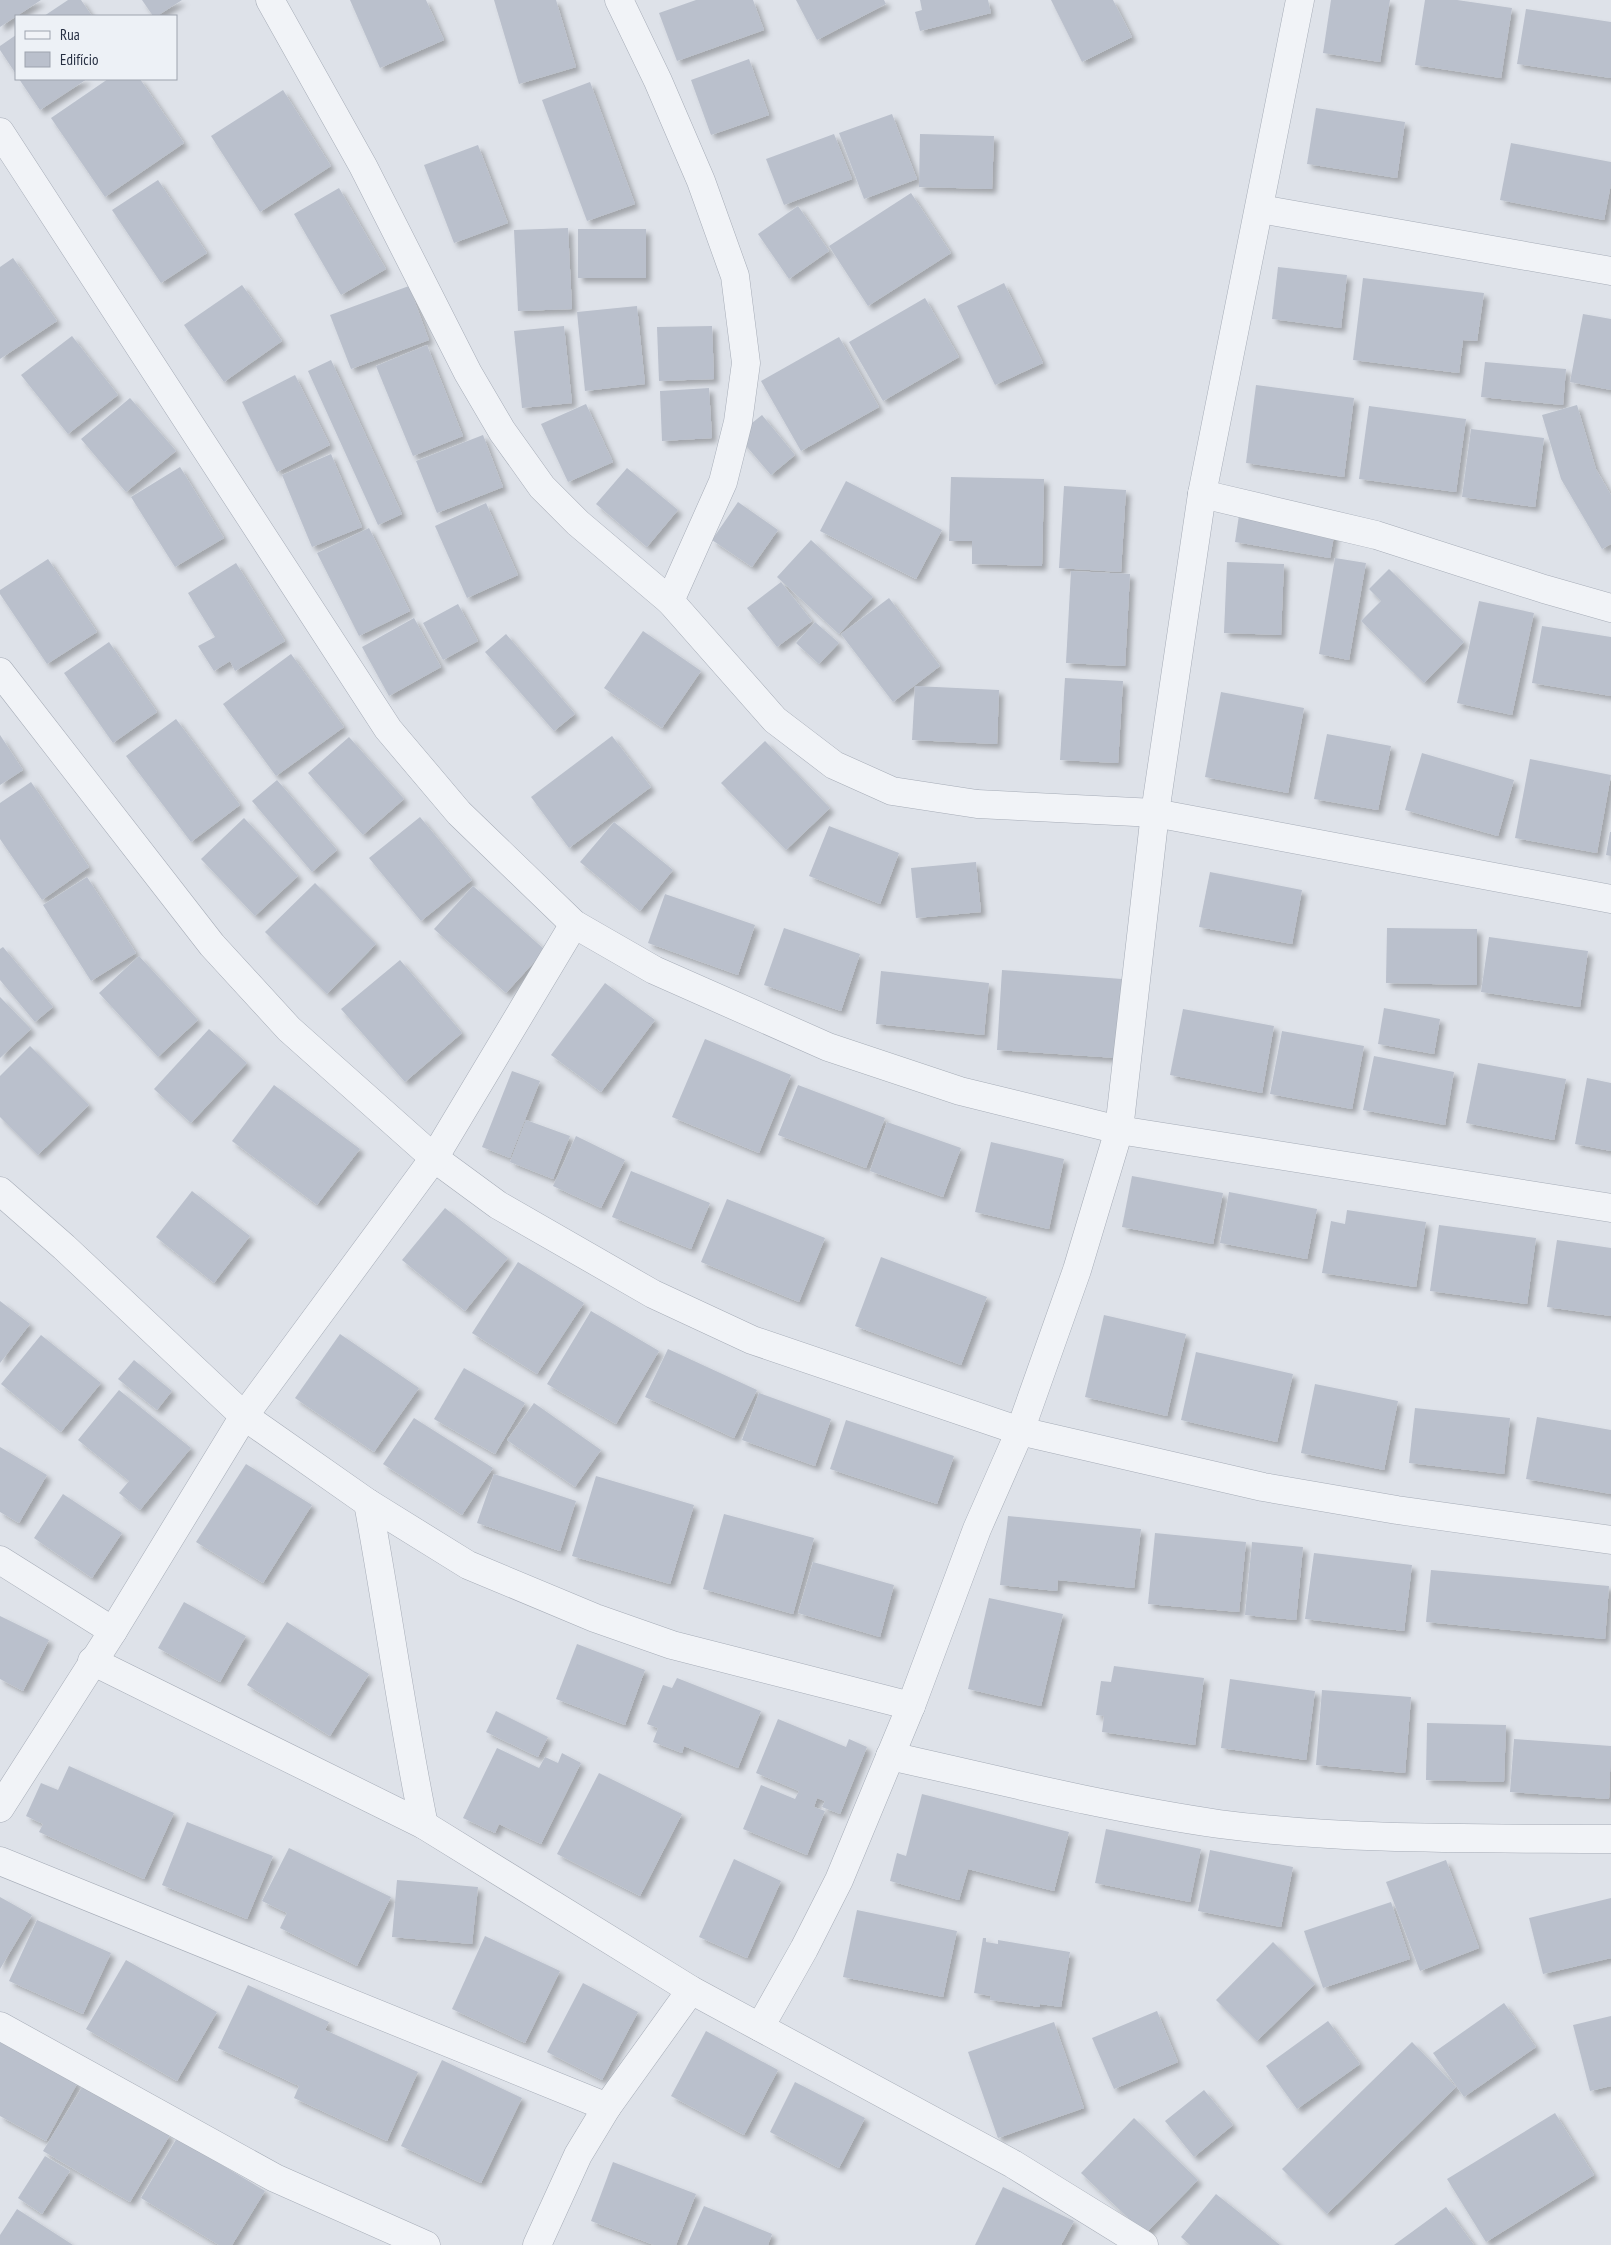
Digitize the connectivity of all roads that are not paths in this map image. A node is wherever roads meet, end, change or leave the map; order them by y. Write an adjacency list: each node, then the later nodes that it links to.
1 (270, 0): 8 (street)
2 (619, 0): 8 (street)
3 (1300, 0): 5 (street)
4 (0, 132): 13 (street)
5 (1260, 209): 6 (street); 7 (street)
6 (1611, 271)
7 (1202, 494): 9 (street); 11 (street)
8 (670, 600): 11 (street)
9 (1611, 608)
10 (0, 672): 15 (street)
11 (1155, 813): 12 (street); 14 (street)
12 (1611, 899)
13 (574, 924): 14 (street); 15 (street)
14 (1119, 1130): 17 (street); 19 (street)
15 (434, 1158): 18 (street); 19 (street)
16 (0, 1191): 18 (street)
17 (1611, 1208)
18 (244, 1416): 20 (street); 23 (street)
19 (1020, 1431): 21 (street); 25 (street)
20 (368, 1503): 25 (street); 28 (street)
21 (1611, 1540)
22 (0, 1560): 23 (street)
23 (113, 1631): 24 (street)
24 (92, 1661): 27 (street); 28 (street)
25 (911, 1706): 26 (street)
26 (890, 1756): 29 (street); 33 (street)
27 (0, 1808)
28 (424, 1826): 31 (street)
29 (1611, 1839)
30 (0, 1861): 34 (street)
31 (691, 1990): 33 (street); 34 (street)
32 (0, 2026): 35 (street)
33 (760, 2028): 37 (street)
34 (607, 2107): 36 (street)
35 (426, 2245)
36 (537, 2245)
37 (1144, 2245)

